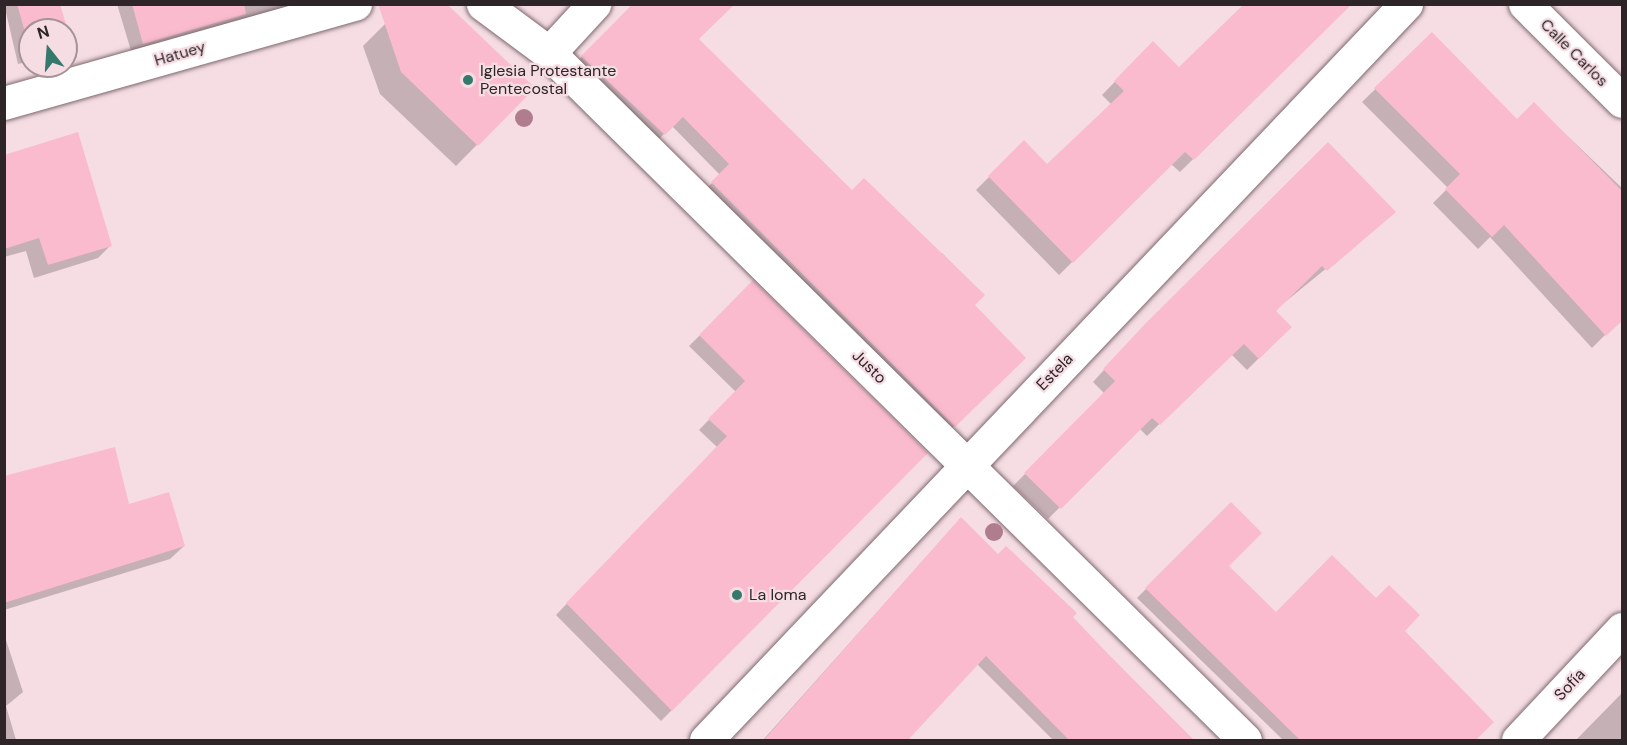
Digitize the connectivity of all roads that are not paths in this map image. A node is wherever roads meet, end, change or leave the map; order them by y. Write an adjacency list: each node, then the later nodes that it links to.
1 (355, 4): 8 (street, Hatuey)
2 (483, 4): 6 (street, Justo)
3 (594, 4): 6 (street)
4 (1406, 4): 9 (street, Estela)
5 (1525, 4): 7 (street, Calle Carlos)
6 (549, 53): 9 (street, Justo)
7 (1623, 101)
8 (4, 103)
9 (968, 463): 11 (street, Estela); 12 (street, Justo)
10 (1623, 629): 13 (street, Sofía)
11 (706, 741)
12 (1245, 741)
13 (1518, 741)

